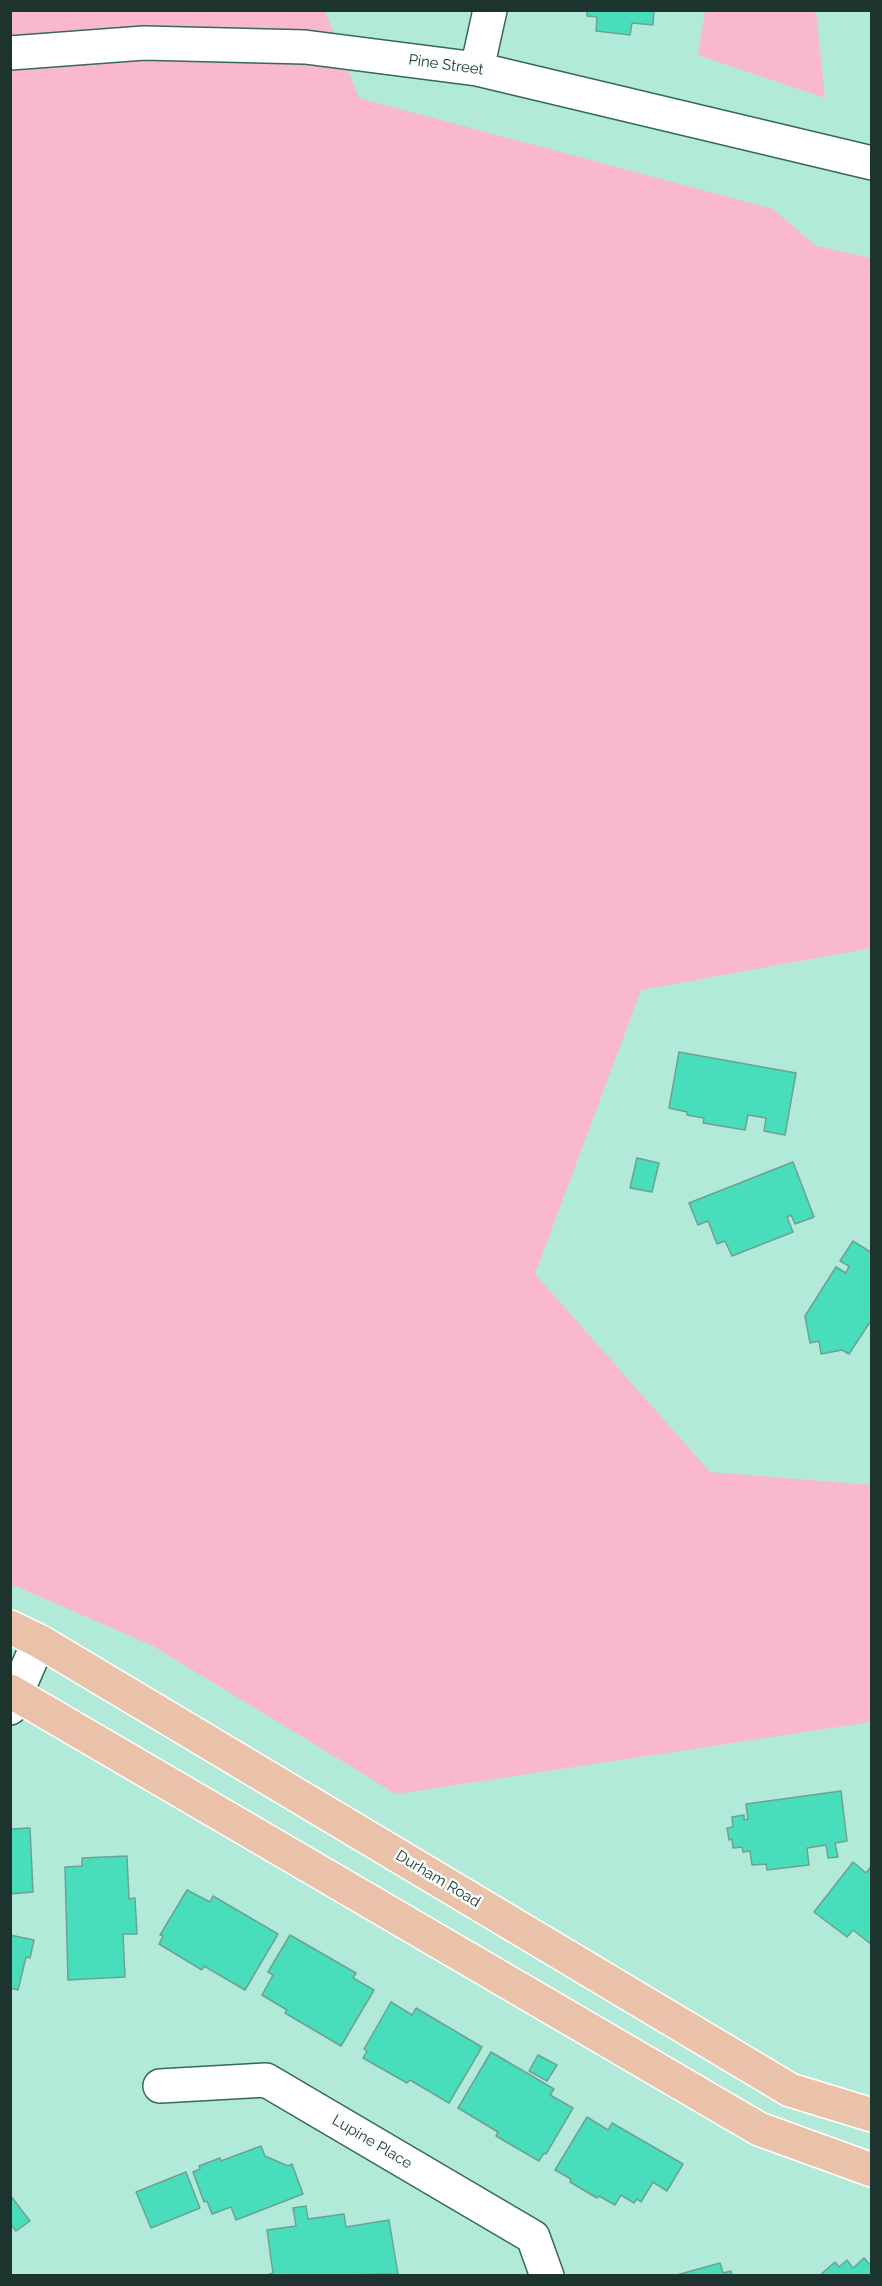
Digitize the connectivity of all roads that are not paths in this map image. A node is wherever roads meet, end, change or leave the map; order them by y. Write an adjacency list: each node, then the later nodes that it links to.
1 (490, 10): 3 (street)
2 (10, 53): 3 (street, Pine Street)
3 (477, 69): 4 (street, Pine Street)
4 (872, 163)
5 (25, 1634): 6 (street); 8 (main road, Durham Road)
6 (13, 1698): 9 (main road)
7 (160, 2086): 10 (street, Lupine Place)
8 (872, 2115)
9 (872, 2170)
10 (547, 2276)

